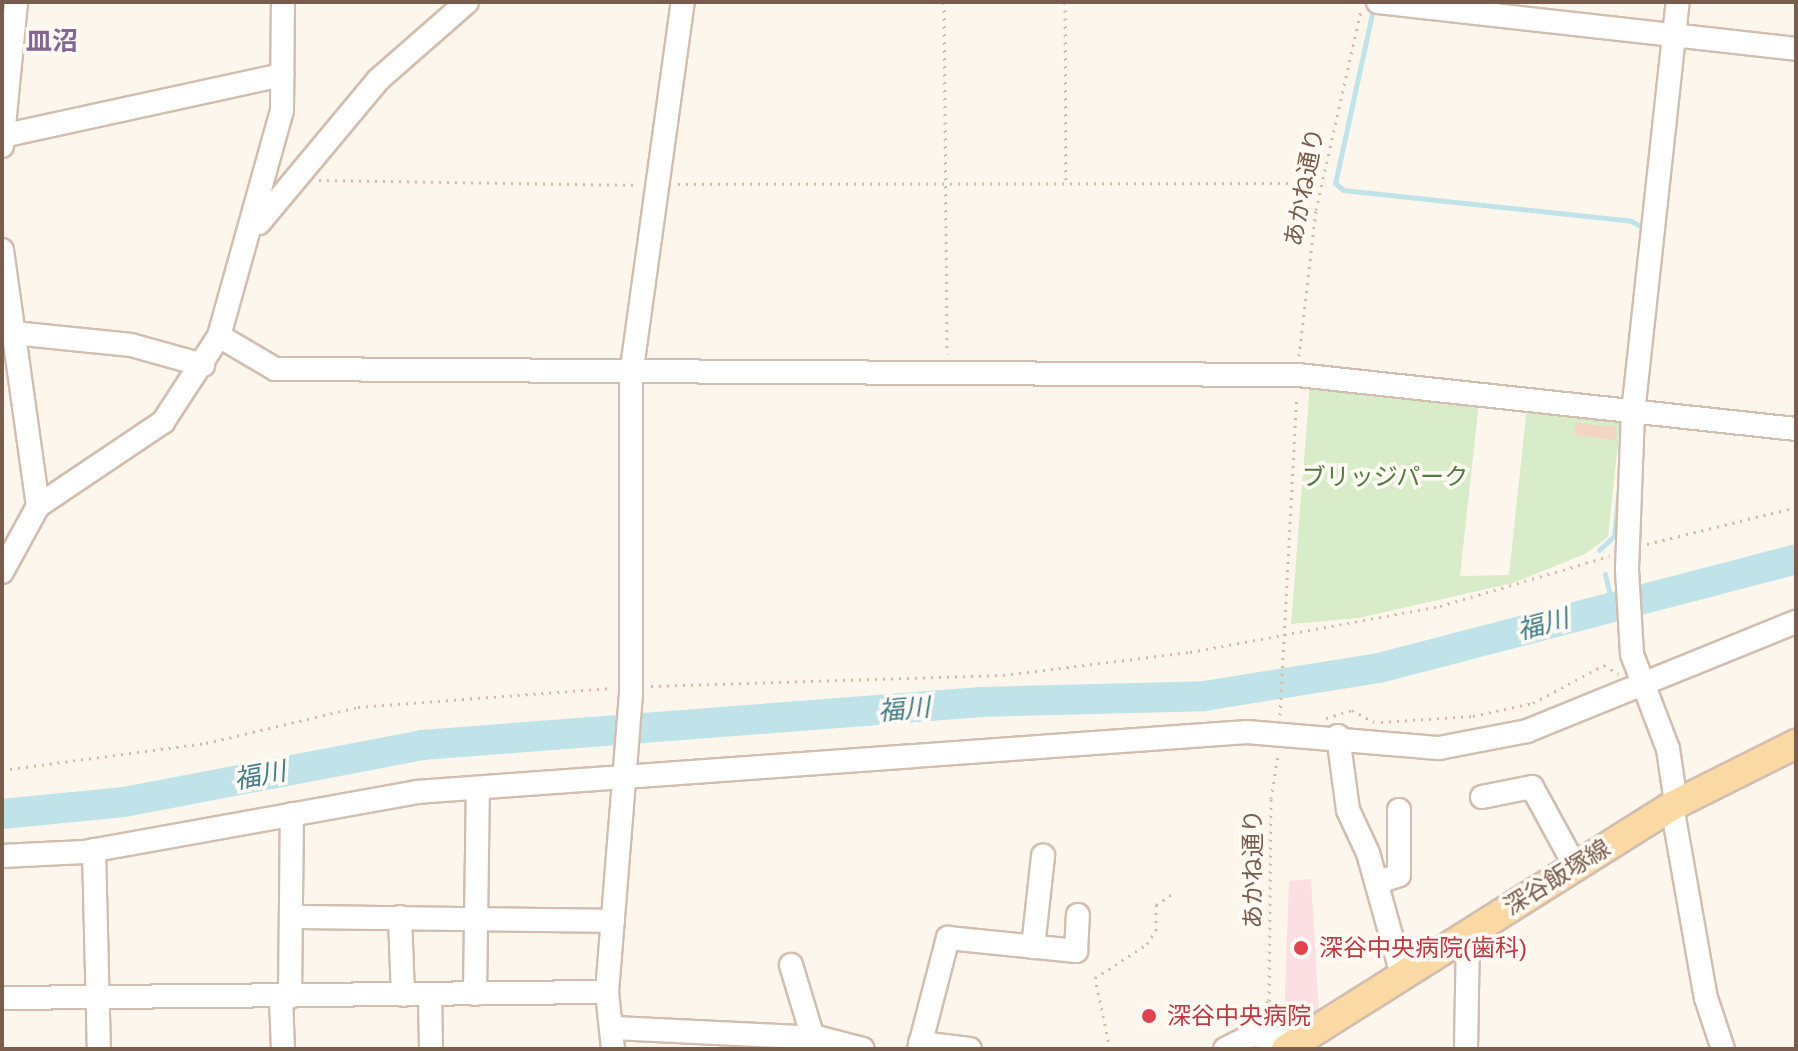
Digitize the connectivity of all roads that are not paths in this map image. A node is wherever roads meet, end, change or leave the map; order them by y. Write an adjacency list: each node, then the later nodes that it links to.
1 (16, 2): 10 (street)
2 (283, 2): 9 (street)
3 (467, 2): 12 (street)
4 (683, 2): 17 (street)
5 (1678, 2): 7 (street)
6 (1369, 7): 7 (street)
7 (1674, 35): 8 (street); 18 (street)
8 (1796, 49)
9 (282, 75): 10 (street); 12 (street)
10 (2, 136): 11 (street)
11 (2, 146)
12 (252, 234): 15 (street)
13 (2, 250): 14 (street)
14 (13, 333): 16 (street); 20 (street)
15 (219, 336): 16 (street); 17 (street)
16 (203, 365): 20 (street)
17 (631, 375): 18 (street); 26 (street)
18 (1633, 413): 19 (street); 23 (street)
19 (1796, 429)
20 (38, 506): 21 (street)
21 (2, 572)
22 (1796, 622): 23 (street)
23 (1635, 684): 24 (street); 29 (street)
24 (1338, 736): 26 (street); 36 (street)
25 (1796, 744): 29 (main road, 深谷飯塚線)
26 (628, 775): 27 (street); 41 (street)
27 (478, 789): 31 (street); 40 (street)
28 (1482, 797): 35 (street)
29 (1674, 804): 35 (main road, 深谷飯塚線); 65 (street)
30 (1399, 810): 36 (street)
31 (292, 814): 32 (street); 38 (street)
32 (94, 850): 33 (street); 51 (street)
33 (2, 856)
34 (1043, 856): 43 (street)
35 (1575, 866): 42 (main road, 深谷飯塚線)
36 (1378, 882): 45 (street)
37 (1078, 915): 43 (street)
38 (291, 917): 39 (street); 52 (street)
39 (400, 917): 40 (street); 48 (street)
40 (476, 917): 41 (street); 47 (street)
41 (613, 921): 46 (street)
42 (1468, 932): 45 (main road, 深谷飯塚線); 64 (street)
43 (1033, 947): 56 (street)
44 (791, 965): 53 (street)
45 (1402, 975): 57 (main road, 深谷飯塚線)
46 (607, 992): 47 (street); 54 (street)
47 (475, 994): 49 (street)
48 (403, 995): 49 (street); 52 (street)
49 (430, 995): 60 (street)
50 (2, 998): 51 (street)
51 (99, 998): 52 (street); 58 (street)
52 (286, 998): 59 (street)
53 (813, 1038): 55 (street); 61 (street)
54 (613, 1039): 55 (street)
55 (744, 1042)
56 (920, 1046): 62 (street)
57 (1292, 1046): 63 (street)
58 (99, 1049)
59 (283, 1049)
60 (431, 1049)
61 (863, 1049)
62 (970, 1049)
63 (1225, 1049)
64 (1466, 1049)
65 (1723, 1049)

